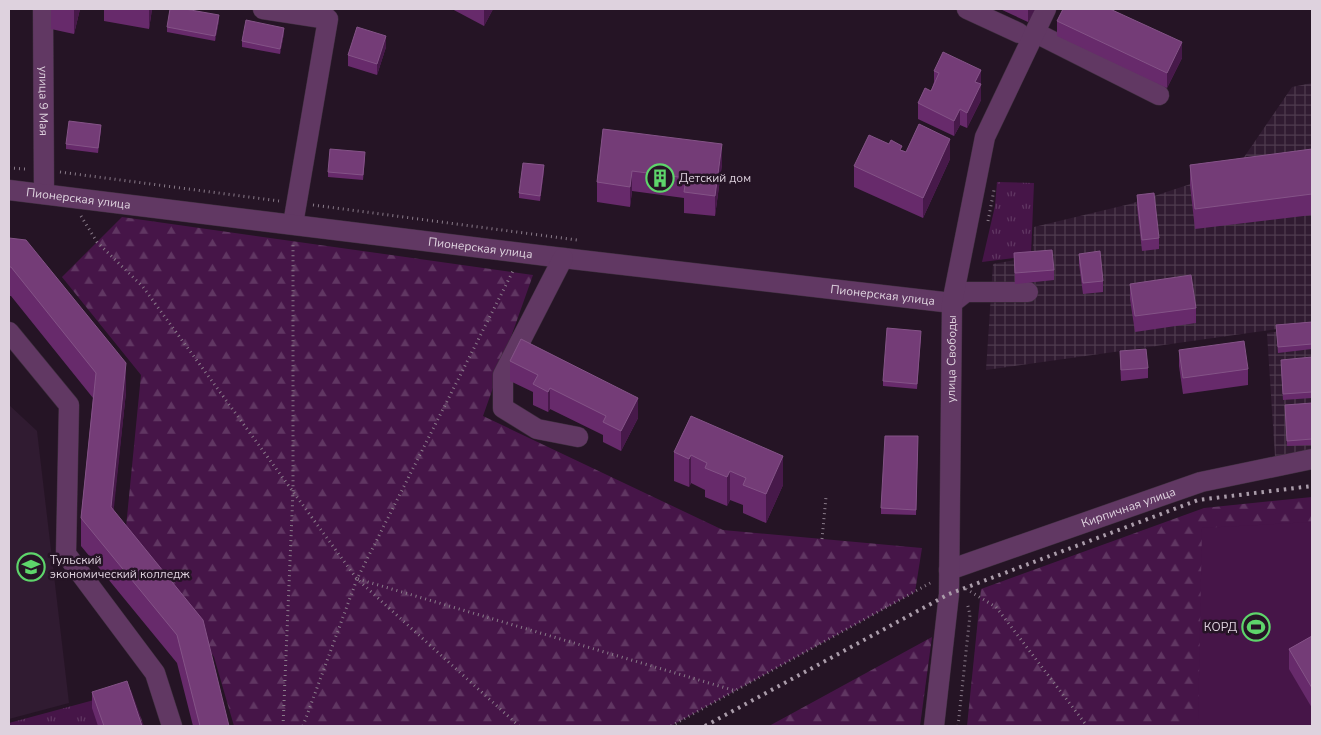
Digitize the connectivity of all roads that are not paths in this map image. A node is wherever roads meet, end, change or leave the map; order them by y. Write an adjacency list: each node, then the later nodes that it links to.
1 (43, 9): 8 (street, улица 9 Мая)
2 (263, 9): 9 (street)
3 (967, 9): 5 (street)
4 (1046, 9): 5 (street, улица Свободы)
5 (1027, 33): 6 (street); 12 (street, улица Свободы)
6 (1159, 95)
7 (9, 190): 8 (street, Пионерская улица)
8 (44, 194): 9 (street, Пионерская улица)
9 (293, 224): 10 (street, Пионерская улица)
10 (563, 258): 12 (street, Пионерская улица); 14 (street)
11 (1028, 292): 12 (street)
12 (952, 303): 16 (street, улица Свободы)
13 (9, 332): 17 (street)
14 (578, 437)
15 (1312, 459): 16 (street, Кирпичная улица)
16 (953, 569): 18 (street, улица Свободы)
17 (172, 726)
18 (934, 726)

